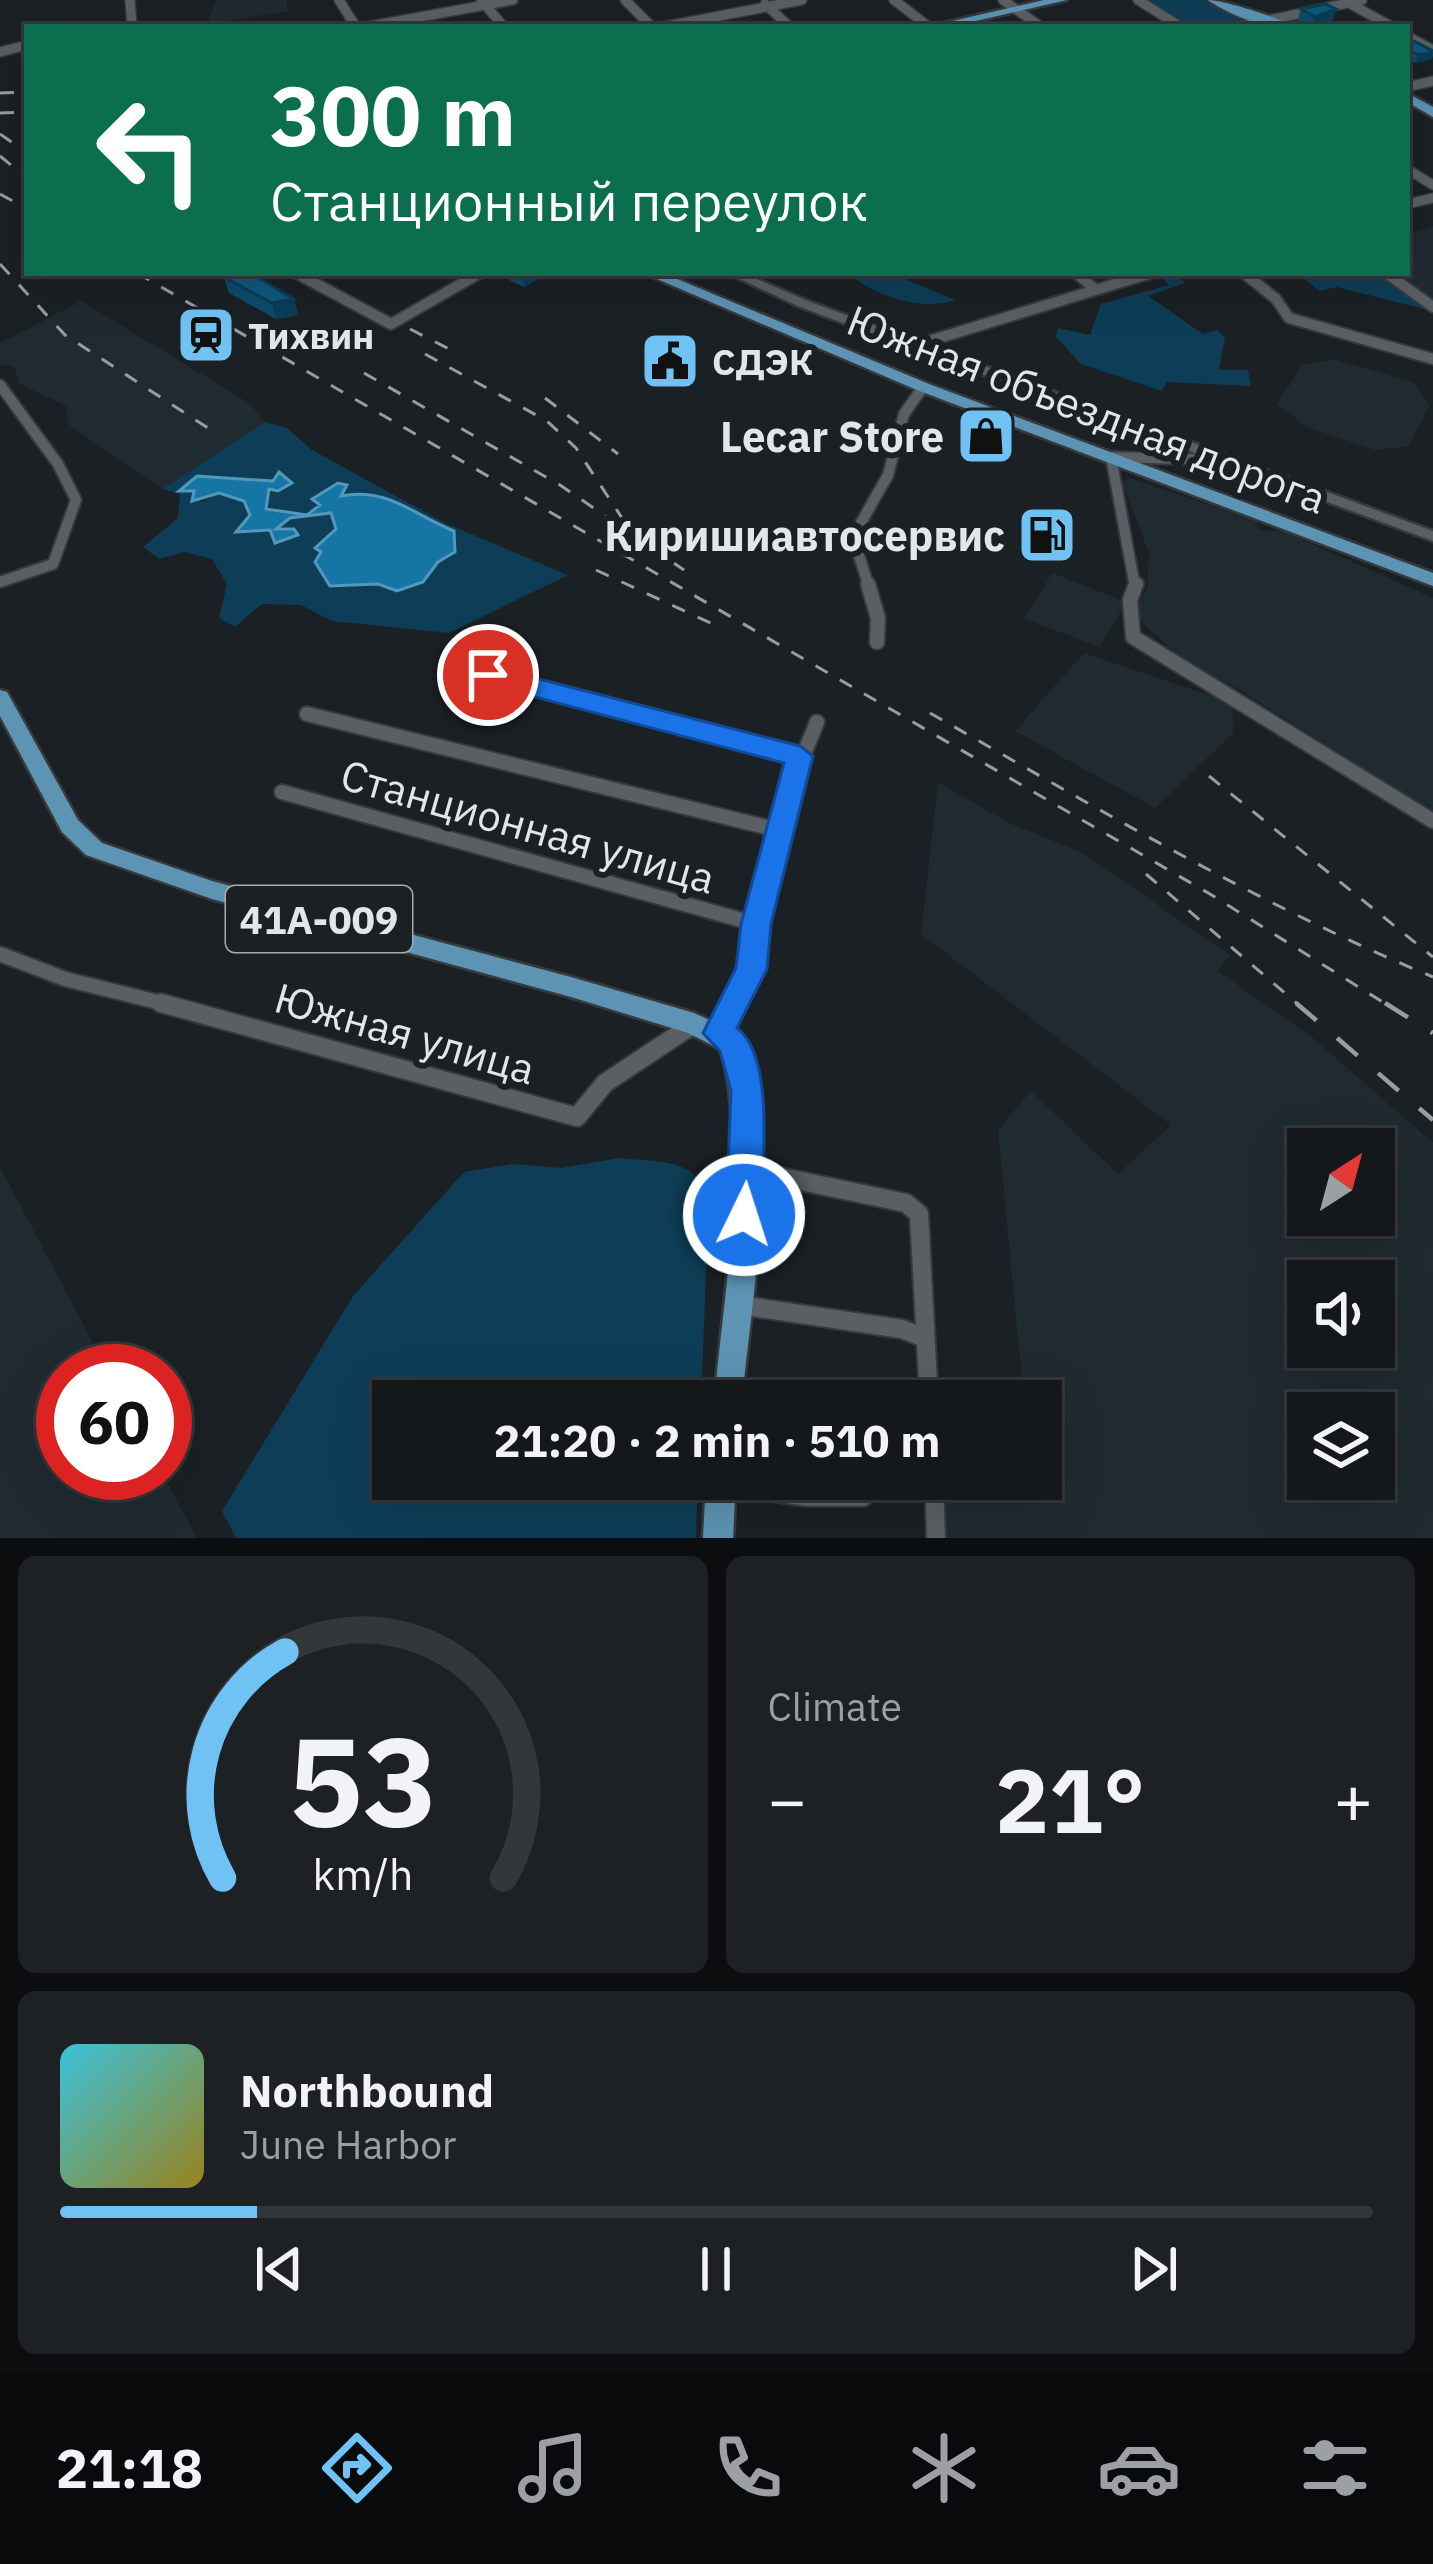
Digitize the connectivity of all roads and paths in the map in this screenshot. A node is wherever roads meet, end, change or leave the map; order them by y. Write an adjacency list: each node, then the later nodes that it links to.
1 (339, 0): 17 (street)
2 (513, 0): 13 (street)
3 (626, 0): 19 (street)
4 (802, 0): 14 (street)
5 (894, 0): 22 (street)
6 (1003, 0): 15 (street)
7 (1061, 0): 15 (main road)
8 (1138, 0): 25 (street)
9 (1214, 0): 16 (main road)
10 (1228, 0): 16 (main road)
11 (1362, 0): 12 (street)
12 (1347, 1): 16 (street); 26 (street)
13 (483, 3): 18 (street)
14 (764, 3): 20 (street); 21 (street)
15 (1018, 10): 23 (main road); 24 (street)
16 (1278, 23)
17 (359, 24)
18 (376, 24)
19 (649, 24)
20 (675, 24)
21 (787, 24)
22 (926, 24)
23 (946, 24)
24 (1037, 24)
25 (1176, 24)
26 (1387, 24)
27 (302, 276): 28 (street)
28 (475, 276)
29 (657, 276): 40 (main road, Южная объездная дорога)
30 (741, 276): 37 (street)
31 (1079, 276): 35 (street)
32 (1141, 276): 35 (street)
33 (1248, 276): 38 (street)
34 (1390, 276): 36 (street)
35 (1095, 290): 37 (street)
36 (1433, 307)
37 (916, 345): 42 (street)
38 (1433, 358)
39 (0, 385): 45 (street)
40 (923, 387): 41 (main road, Южная объездная дорога); 46 (street)
41 (1111, 457): 42 (street); 44 (main road, Южная объездная дорога); 53 (street)
42 (1221, 460): 43 (street)
43 (1433, 536)
44 (1433, 580)
45 (0, 582)
46 (878, 642)
47 (488, 675): 51 (street)
48 (0, 697): 57 (main road, 41А-009)
49 (308, 714): 54 (street)
50 (817, 722): 51 (street)
51 (800, 756): 54 (street)
52 (282, 792): 55 (street, Станционная улица)
53 (1433, 821)
54 (778, 830): 55 (street)
55 (756, 924): 57 (street)
56 (0, 954): 57 (street, Южная улица)
57 (706, 1029): 58 (main road)
58 (748, 1170): 59 (main road); 60 (street)
59 (736, 1305): 60 (street); 61 (main road)
60 (922, 1337): 62 (street)
61 (730, 1380)
62 (927, 1380)
63 (720, 1500): 65 (main road)
64 (935, 1500): 66 (street)
65 (718, 1538)
66 (937, 1538)

